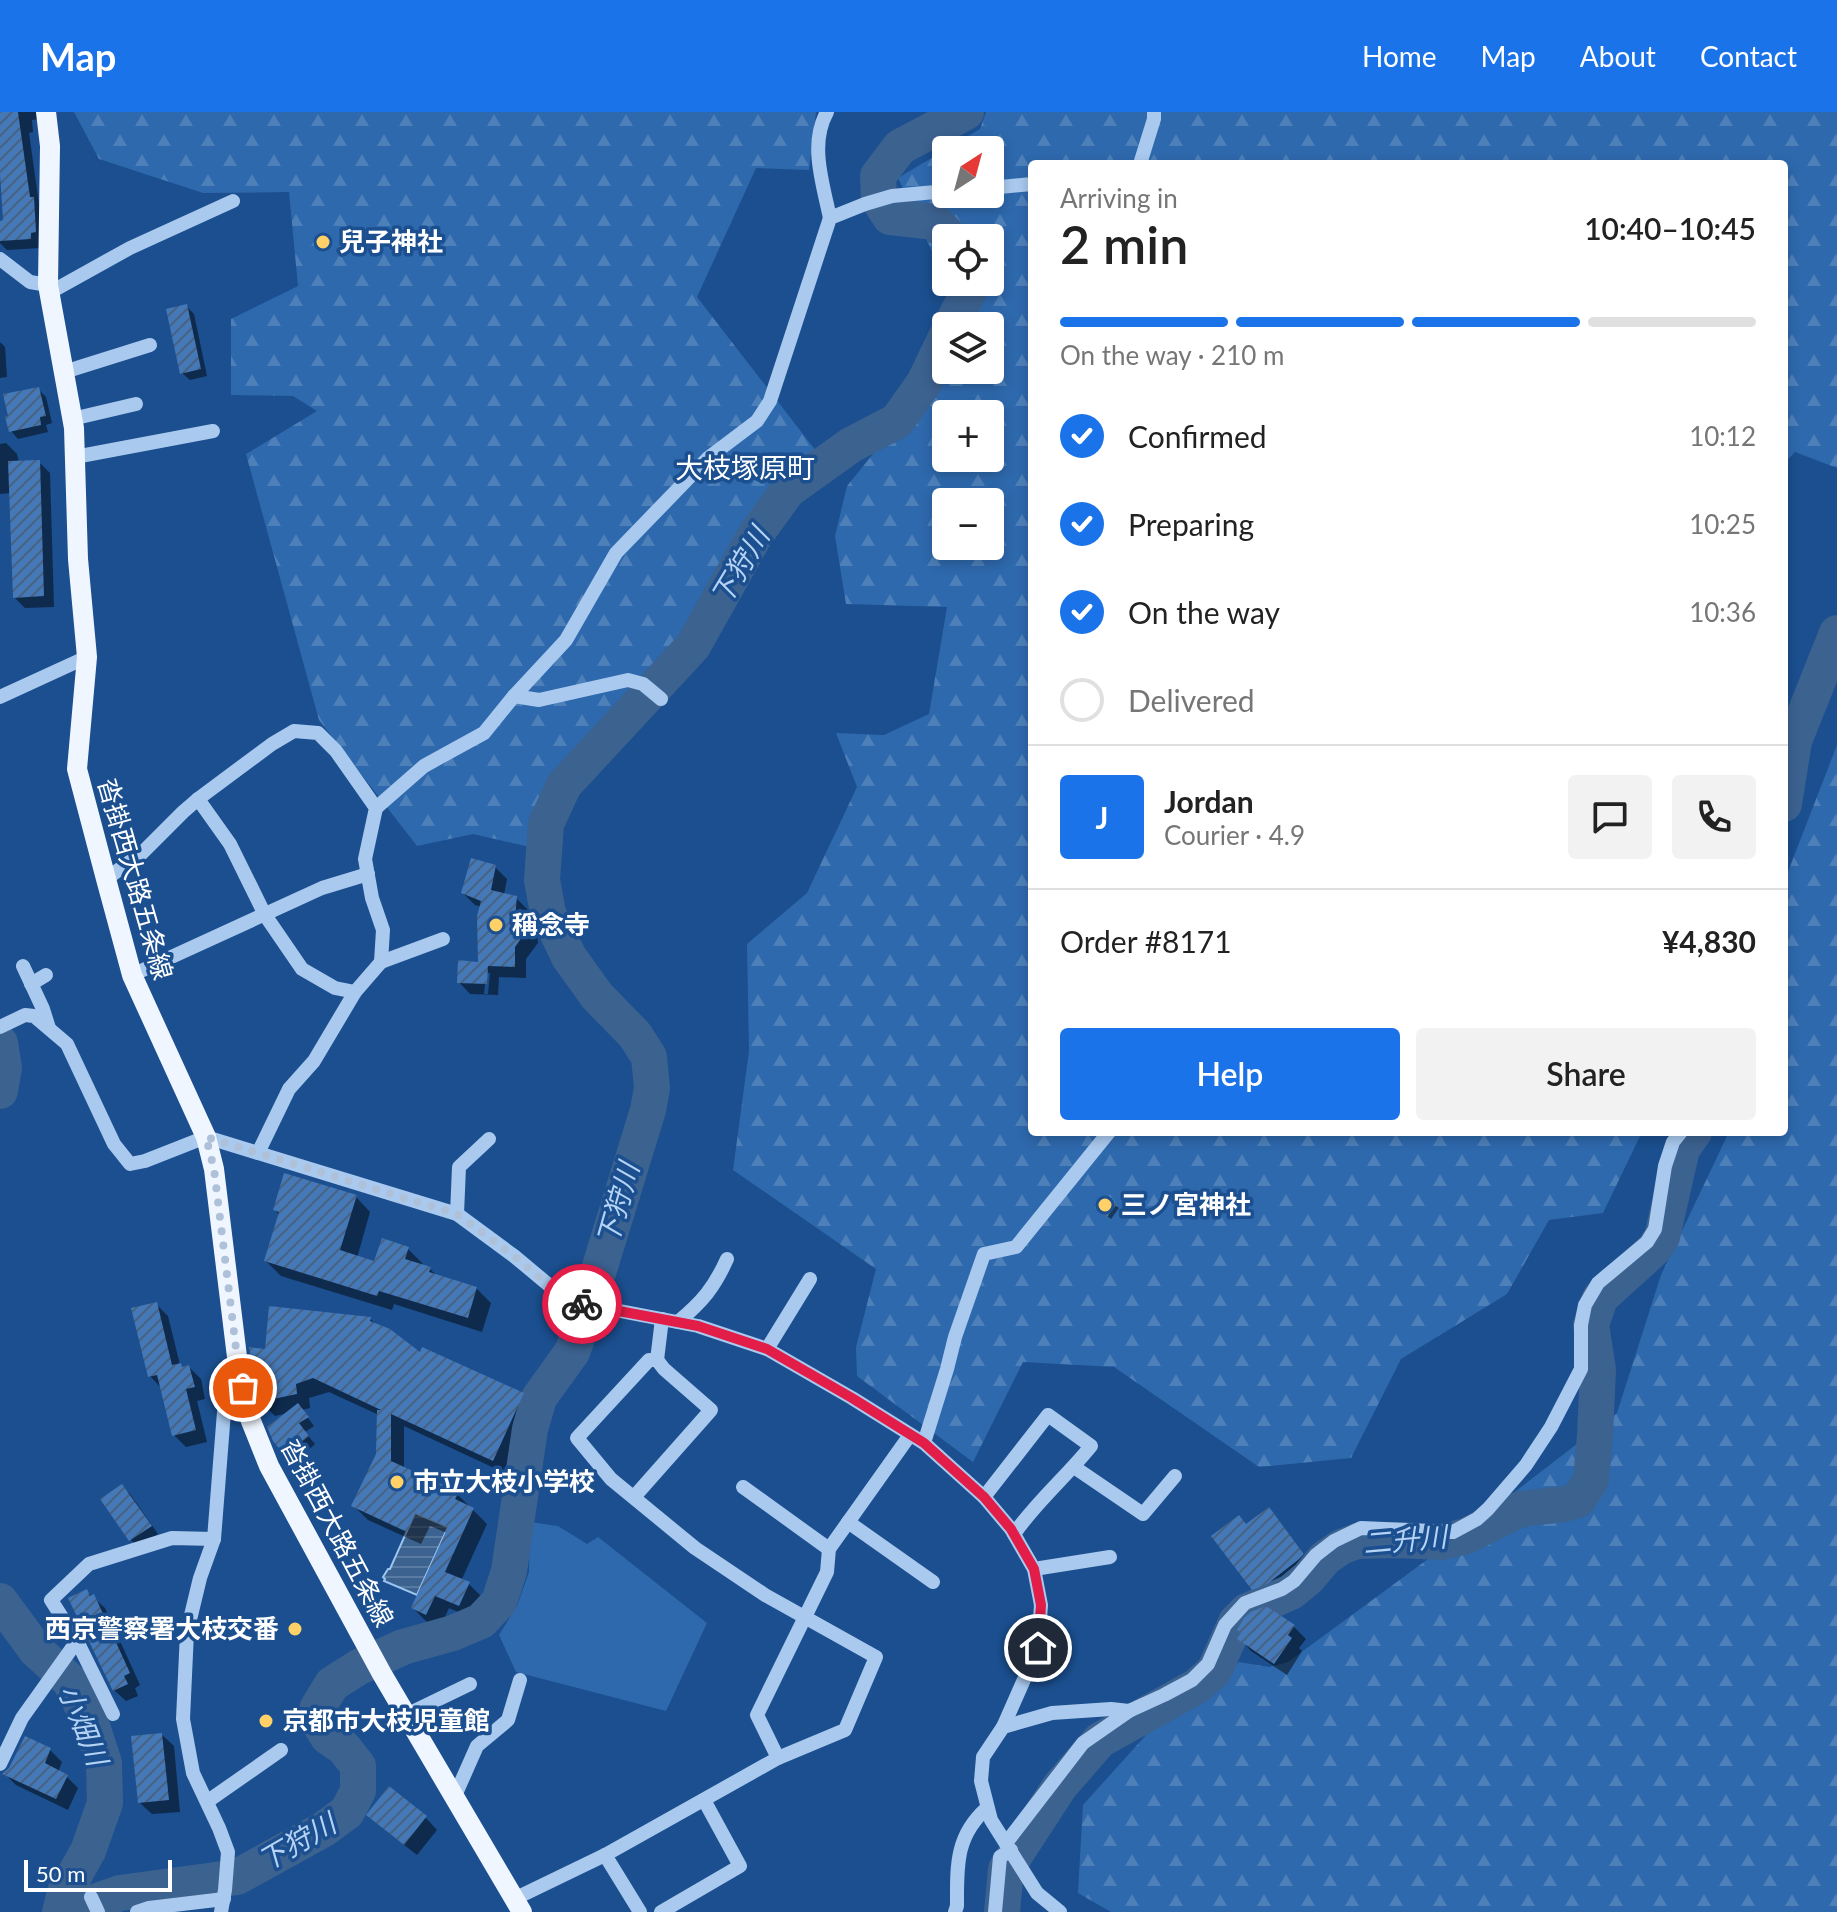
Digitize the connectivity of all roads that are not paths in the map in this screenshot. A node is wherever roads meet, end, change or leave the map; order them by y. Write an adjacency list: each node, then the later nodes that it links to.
1 (46, 112): 11 (main road, 沓掛西大路五条線)
2 (827, 112): 9 (street)
3 (1154, 112): 4 (street)
4 (1141, 160)
5 (1028, 184): 6 (street)
6 (1004, 187)
7 (932, 192): 9 (street)
8 (233, 201): 11 (street)
9 (830, 218): 19 (street)
10 (0, 259): 11 (street)
11 (48, 289): 13 (main road, 沓掛西大路五条線)
12 (150, 345): 13 (street)
13 (64, 372): 15 (main road, 沓掛西大路五条線)
14 (136, 404): 15 (street)
15 (72, 419): 17 (main road, 沓掛西大路五条線)
16 (213, 431): 17 (street)
17 (75, 457): 18 (main road, 沓掛西大路五条線)
18 (87, 657): 20 (street); 25 (main road, 沓掛西大路五条線)
19 (514, 696): 21 (street); 23 (street)
20 (0, 697)
21 (660, 699)
22 (198, 799): 23 (street); 25 (street); 26 (street)
23 (376, 808): 24 (street)
24 (368, 874): 26 (street); 28 (street)
25 (106, 879): 31 (main road, 沓掛西大路五条線)
26 (265, 915): 31 (street); 33 (street)
27 (443, 939): 28 (street)
28 (381, 962): 33 (street)
29 (23, 966): 32 (street)
30 (46, 975): 32 (street)
31 (132, 975): 38 (main road, 沓掛西大路五条線)
32 (31, 984): 35 (street)
33 (355, 992): 40 (street)
34 (0, 1027): 35 (street)
35 (49, 1029): 38 (street)
36 (1106, 1136): 50 (street)
37 (1678, 1136): 67 (street)
38 (206, 1137): 40 (street); 48 (main road, 沓掛西大路五条線)
39 (489, 1139): 41 (street)
40 (258, 1153): 41 (street)
41 (457, 1214): 44 (street)
42 (727, 1259): 45 (street)
43 (810, 1279): 46 (street)
44 (662, 1319): 45 (street); 47 (street)
45 (678, 1322): 46 (street)
46 (767, 1349): 49 (street)
47 (657, 1360): 54 (street); 54 (street)
48 (247, 1411): 58 (street); 69 (main road, 沓掛西大路五条線)
49 (910, 1435): 50 (street); 56 (street)
50 (924, 1443): 55 (street)
51 (1074, 1467): 52 (street); 55 (street); 57 (street)
52 (1175, 1476)
53 (743, 1487): 59 (street)
54 (634, 1497): 63 (street)
55 (984, 1497): 57 (street)
56 (848, 1522): 59 (street); 62 (street)
57 (1014, 1534): 61 (street)
58 (214, 1539): 64 (street); 76 (street)
59 (829, 1549): 63 (street)
60 (1110, 1557): 61 (street)
61 (1034, 1569): 70 (street)
62 (933, 1582)
63 (806, 1618): 72 (street); 72 (street)
64 (74, 1644): 68 (street); 73 (street)
65 (520, 1680): 74 (street)
66 (470, 1684): 69 (street)
67 (1129, 1711): 70 (street); 78 (street)
68 (113, 1714)
69 (406, 1715): 74 (main road, 沓掛西大路五条線)
70 (1003, 1727): 77 (street)
71 (281, 1750): 76 (street)
72 (778, 1758): 75 (street)
73 (0, 1764)
74 (454, 1798): 82 (main road, 沓掛西大路五条線)
75 (704, 1800): 79 (street); 86 (street)
76 (208, 1801): 81 (street)
77 (987, 1808): 78 (street); 87 (street)
78 (1008, 1846): 88 (street); 89 (street)
79 (605, 1855): 82 (street); 85 (street)
80 (91, 1897): 83 (street)
81 (223, 1900): 84 (street)
82 (518, 1905)
83 (98, 1912)
84 (137, 1912)
85 (640, 1912)
86 (661, 1912)
87 (955, 1912)
88 (995, 1912)
89 (1060, 1912)

